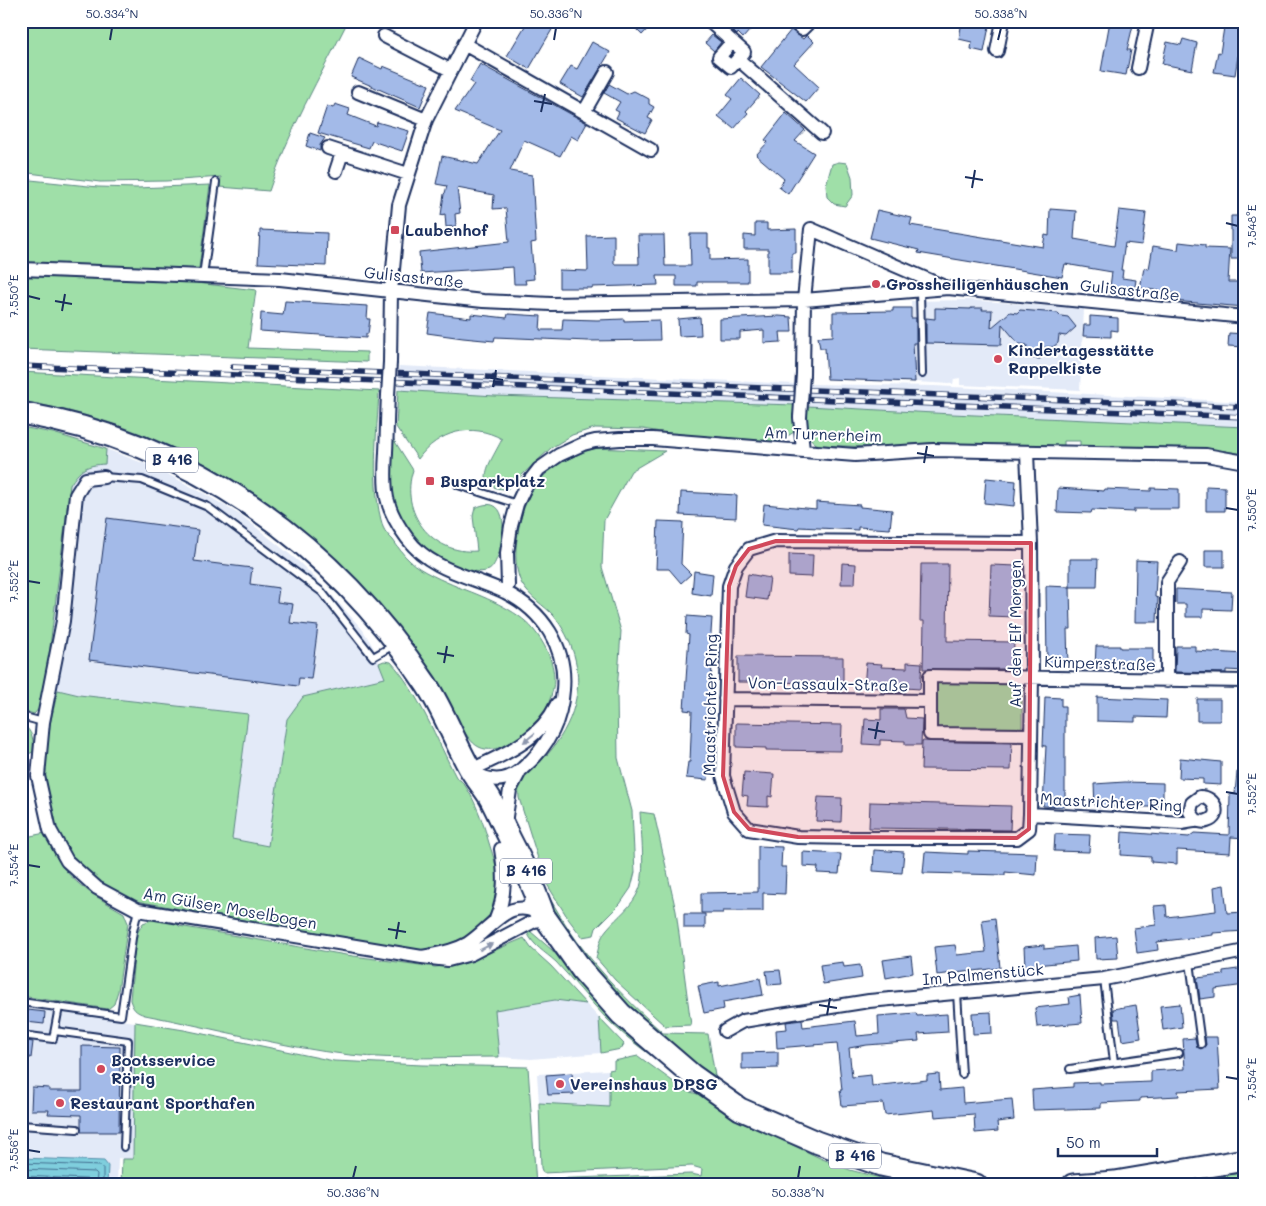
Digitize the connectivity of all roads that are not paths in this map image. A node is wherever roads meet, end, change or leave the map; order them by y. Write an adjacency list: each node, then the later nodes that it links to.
1 (476, 21): 9 (street)
2 (709, 21): 8 (street)
3 (793, 21): 4 (street)
4 (810, 21)
5 (1003, 21): 10 (street)
6 (1148, 21): 12 (street)
7 (384, 36): 13 (street)
8 (732, 42): 11 (street); 11 (street)
9 (464, 44): 13 (street); 16 (street)
10 (997, 51)
11 (738, 59): 18 (street)
12 (1143, 63)
13 (450, 70): 17 (street)
14 (607, 72): 16 (street)
15 (358, 92): 17 (street)
16 (584, 112): 20 (street)
17 (426, 120): 23 (street)
18 (822, 133)
19 (328, 148): 21 (street)
20 (651, 150)
21 (342, 152): 22 (street); 23 (street)
22 (336, 171)
23 (408, 174): 28 (street)
24 (216, 182): 26 (lane)
25 (21, 269): 26 (street, Gulisastraße)
26 (203, 276): 28 (street, Gulisastraße)
27 (948, 288): 29 (street, Gulisastraße); 30 (street); 31 (street, Gulisastraße)
28 (391, 291): 30 (street, Gulisastraße); 42 (street, bridge)
29 (920, 291): 30 (street, Gulisastraße); 32 (lane)
30 (804, 300): 34 (street, bridge)
31 (1245, 318)
32 (922, 374)
33 (21, 413): 43 (main road, B 416)
34 (803, 451): 35 (street, Am Turnerheim); 39 (street, Am Turnerheim)
35 (1027, 453): 36 (street, Am Turnerheim); 40 (street, Auf den Elf Morgen)
36 (1245, 462)
37 (104, 477): 43 (lane); 51 (street, Am Gülser Moselbogen)
38 (458, 485): 39 (lane)
39 (517, 504): 42 (street, Am Turnerheim)
40 (1031, 543): 44 (street, Auf den Elf Morgen); 48 (street, Maastrichter Ring)
41 (1180, 562): 45 (street, Kümperstraße)
42 (504, 592): 47 (street)
43 (398, 643): 53 (main road, B 416)
44 (1032, 677): 45 (street, Kümperstraße); 49 (street, Kümperstraße); 52 (street, Auf den Elf Morgen)
45 (1167, 681): 46 (street, Kümperstraße)
46 (1245, 682)
47 (564, 685): 53 (street, one-way to 53); 54 (street)
48 (725, 699): 49 (street, Von-Lassaulx-Straße); 55 (street, Maastrichter Ring)
49 (930, 701): 52 (street)
50 (21, 716): 51 (lane)
51 (43, 722): 59 (street, Am Gülser Moselbogen)
52 (1030, 735): 55 (street, Auf den Elf Morgen)
53 (471, 770): 54 (street); 57 (main road, B 416); 58 (main road, B 416)
54 (520, 771): 57 (street)
55 (1030, 814): 56 (street, Maastrichter Ring)
56 (1196, 820)
57 (504, 827): 60 (main road, B 416)
58 (501, 849): 60 (main road, B 416); 61 (street)
59 (138, 910): 63 (street, Am Gülser Moselbogen); 68 (lane)
60 (544, 916): 61 (street, Am Gülser Moselbogen); 63 (street, Am Gülser Moselbogen, one-way to 60); 81 (main road, B 416)
61 (496, 919): 63 (street, Am Gülser Moselbogen)
62 (1245, 951): 64 (street, Im Palmenstück)
63 (422, 958)
64 (1190, 962): 65 (street, Im Palmenstück); 72 (lane)
65 (1104, 979): 66 (street, Im Palmenstück); 74 (lane)
66 (957, 993): 70 (street, Im Palmenstück); 76 (lane)
67 (21, 1002): 68 (lane)
68 (59, 1007): 69 (lane)
69 (55, 1031): 71 (lane); 79 (lane)
70 (725, 1031)
71 (21, 1035)
72 (1201, 1044)
73 (1179, 1053): 74 (lane)
74 (1114, 1062): 75 (lane)
75 (1070, 1068)
76 (962, 1074)
77 (21, 1125): 78 (lane)
78 (77, 1130)
79 (124, 1147)
80 (1245, 1160): 82 (main road)
81 (976, 1185)
82 (1074, 1185)

